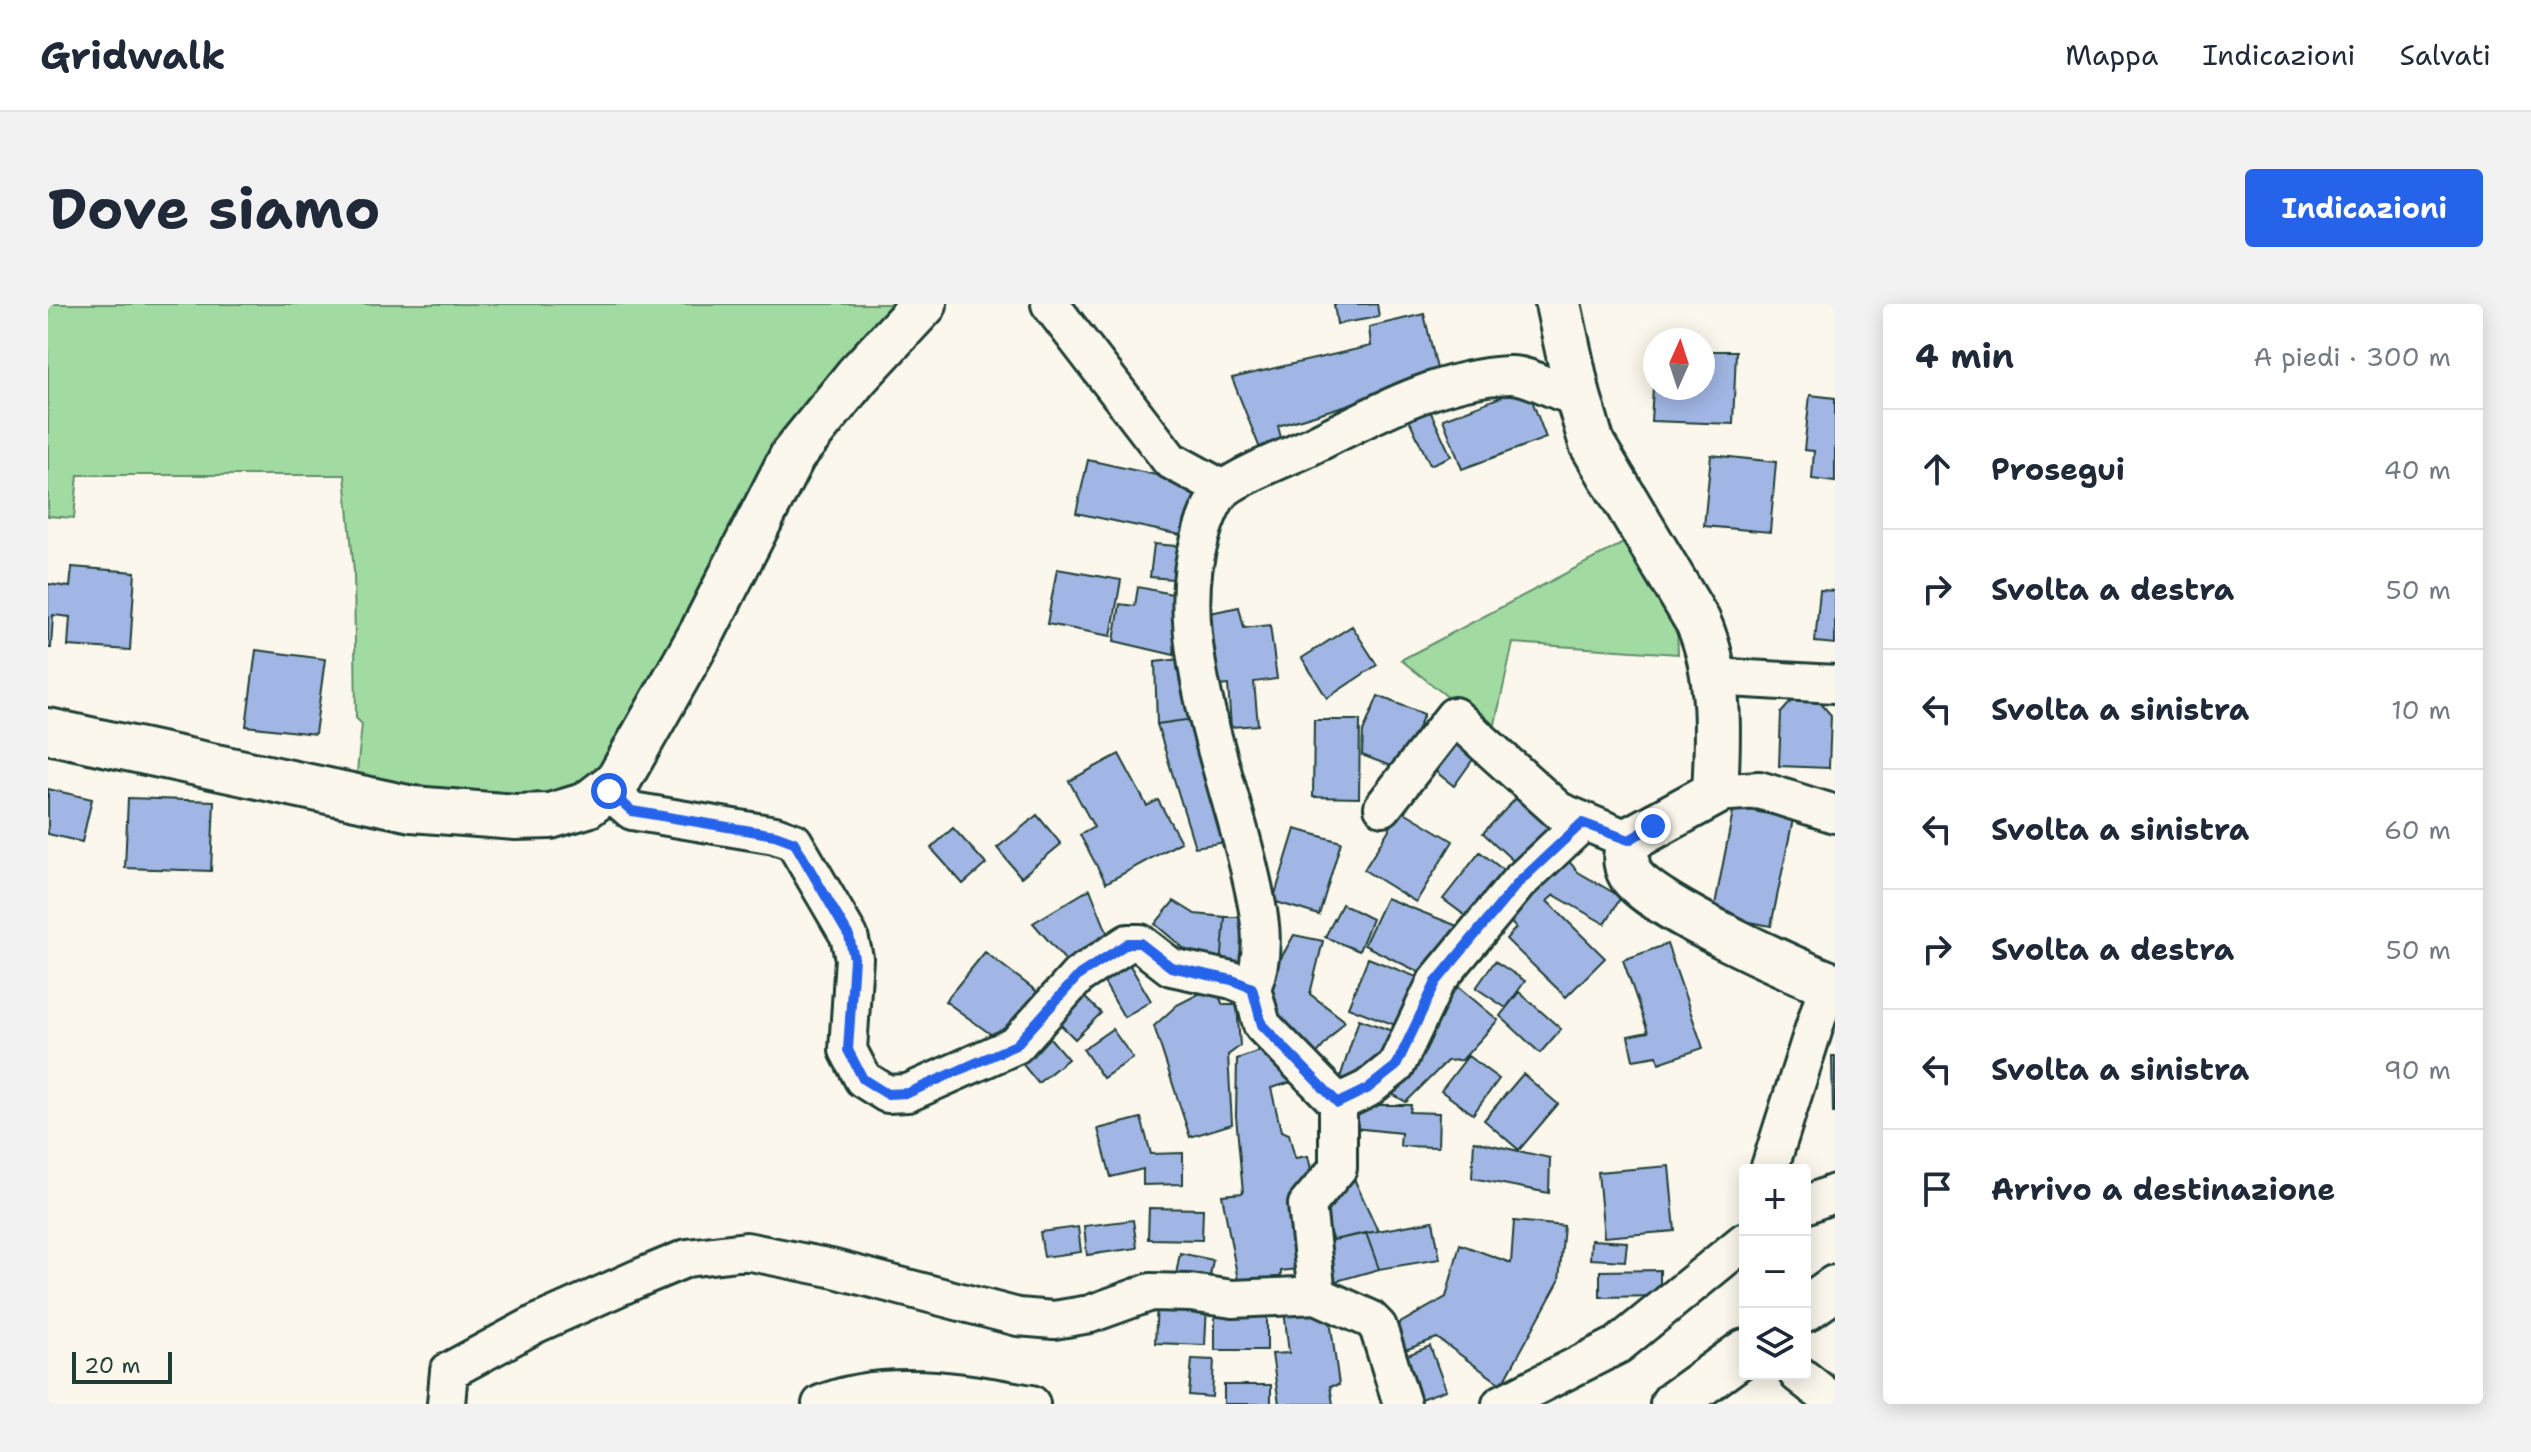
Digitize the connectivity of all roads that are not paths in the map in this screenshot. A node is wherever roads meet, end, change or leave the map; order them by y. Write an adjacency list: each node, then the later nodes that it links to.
1 (924, 304): 9 (street)
2 (1050, 304): 5 (street)
3 (1558, 304): 4 (street)
4 (1578, 396): 5 (street); 6 (street)
5 (1223, 489): 16 (street)
6 (1713, 677): 7 (street); 10 (street)
7 (1835, 684)
8 (48, 731): 9 (street)
9 (609, 791): 16 (street)
10 (1715, 793): 12 (street); 14 (street)
11 (1383, 807): 13 (street)
12 (1835, 814)
13 (1582, 823): 14 (street); 17 (street)
14 (1629, 840): 15 (street)
15 (1832, 985): 18 (street)
16 (1252, 988): 17 (street)
17 (1338, 1103): 23 (street)
18 (1771, 1164)
19 (1835, 1193): 20 (street)
20 (1811, 1203)
21 (1739, 1250): 32 (street)
22 (1835, 1288): 24 (street)
23 (1317, 1295): 28 (street); 31 (street)
24 (1806, 1308)
25 (1739, 1356): 33 (street)
26 (1806, 1380): 27 (street)
27 (1835, 1403)
28 (446, 1404)
29 (821, 1404): 30 (street)
30 (1031, 1404)
31 (1402, 1404)
32 (1501, 1404)
33 (1673, 1404)

